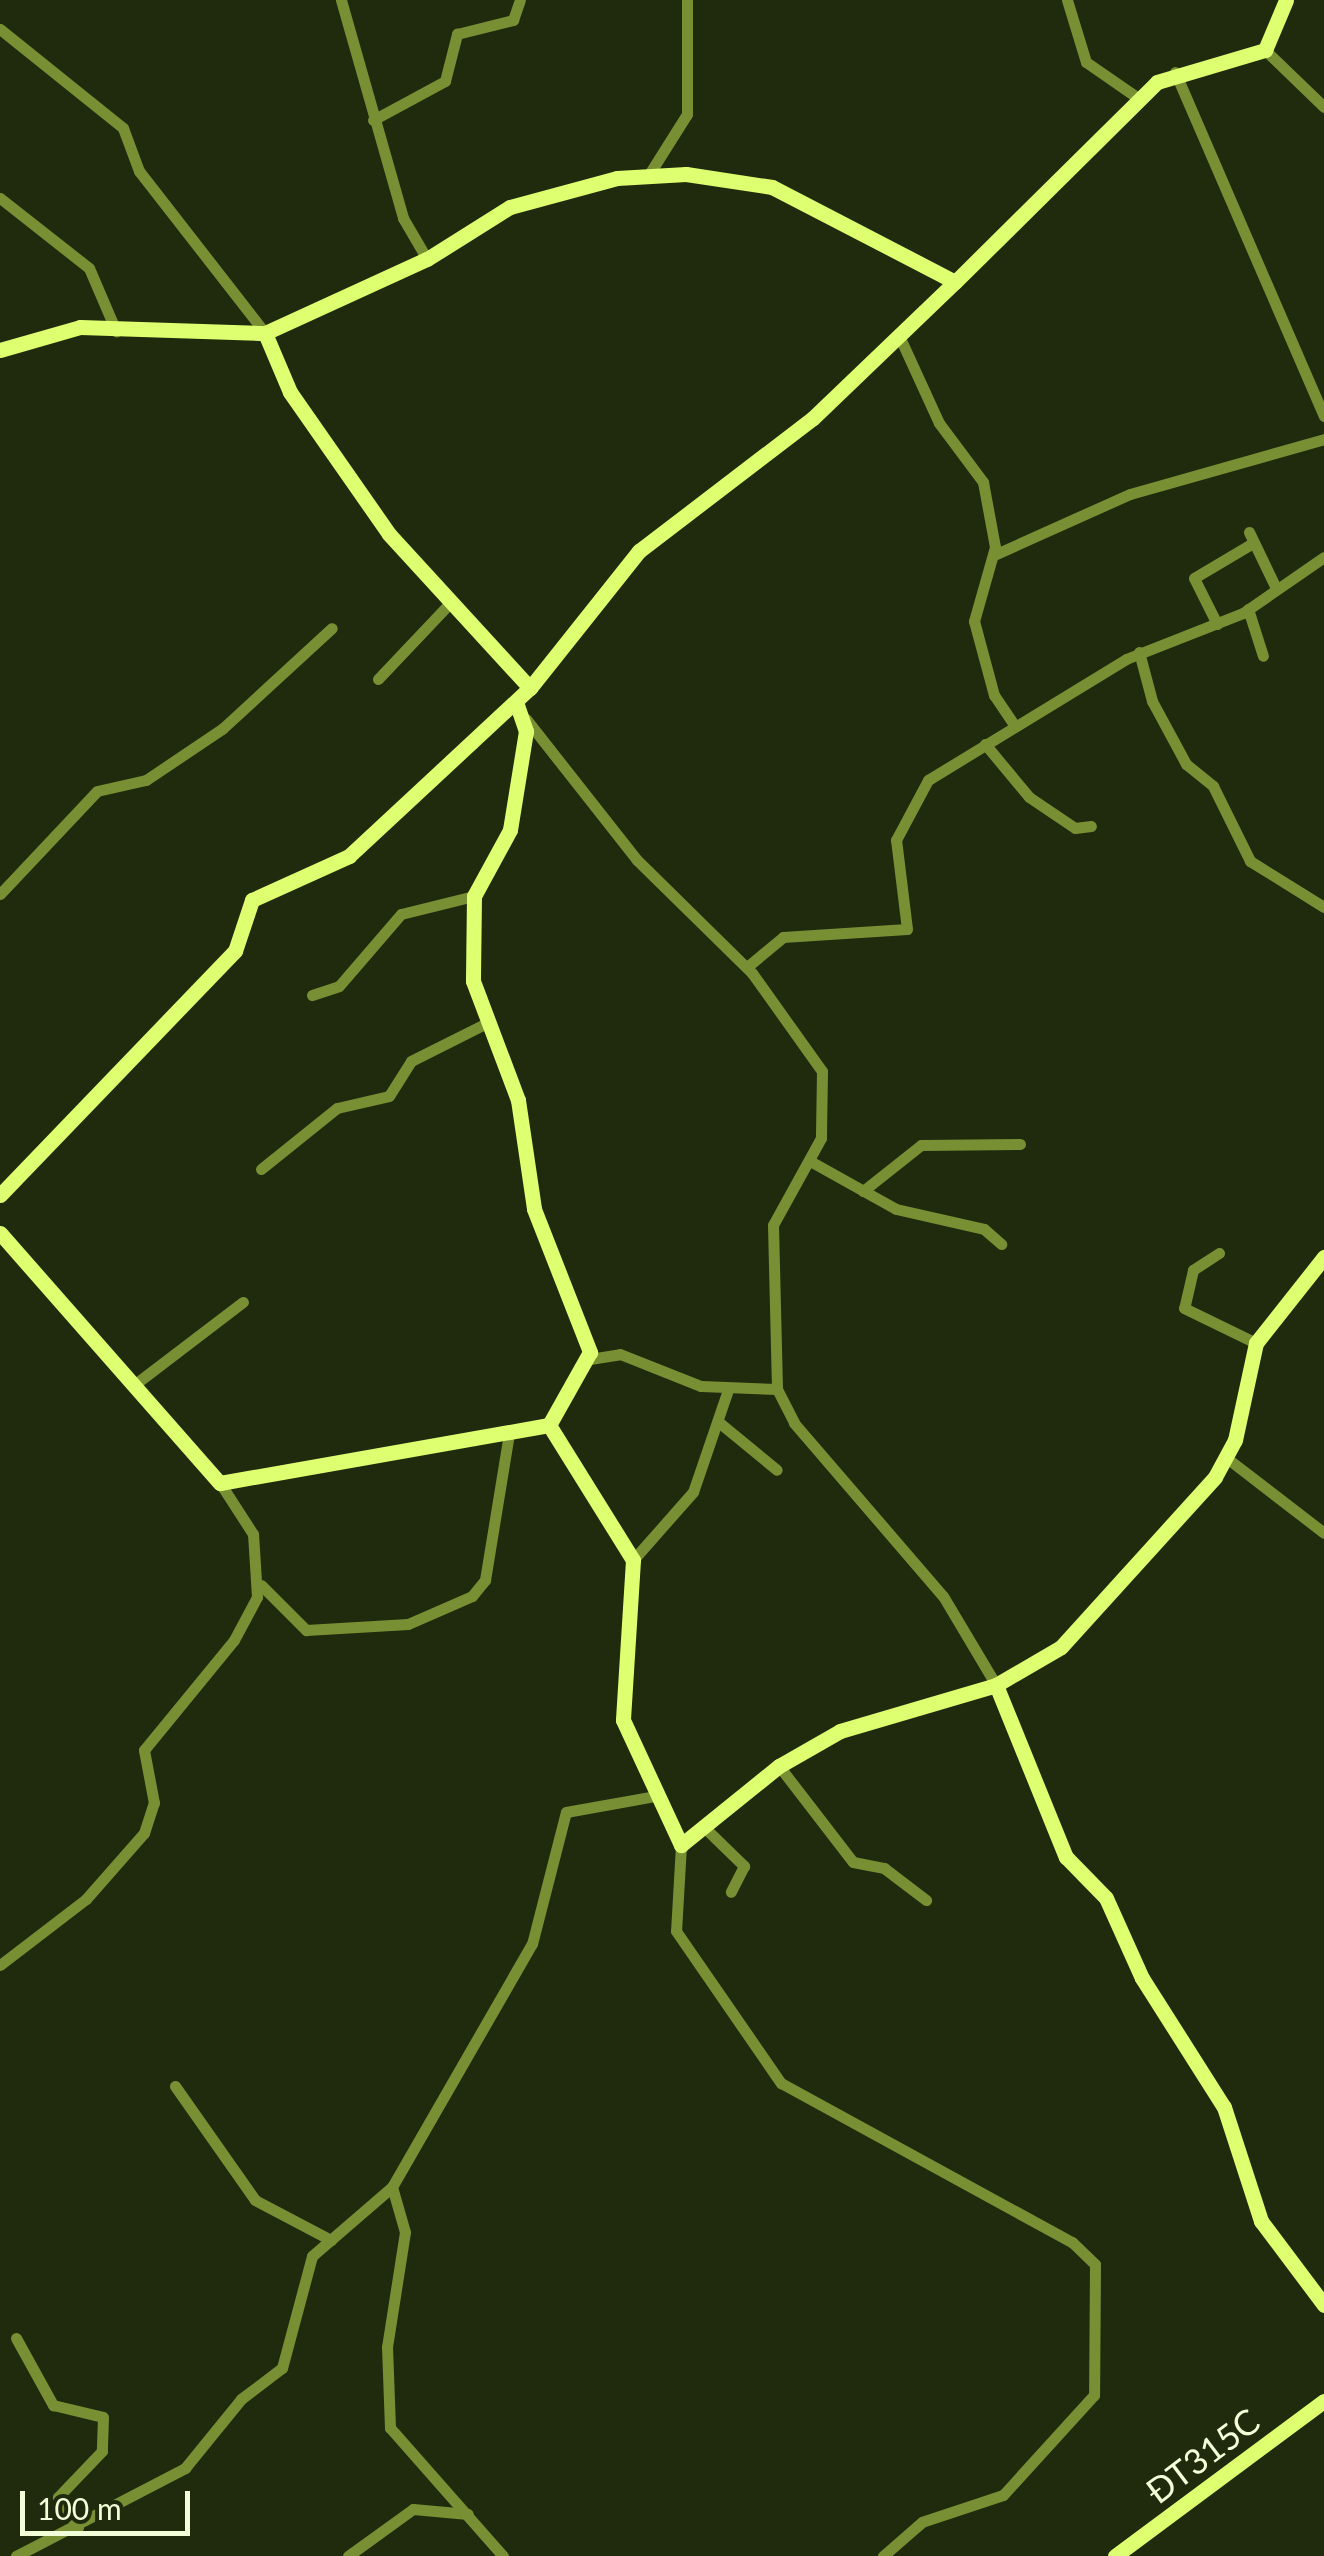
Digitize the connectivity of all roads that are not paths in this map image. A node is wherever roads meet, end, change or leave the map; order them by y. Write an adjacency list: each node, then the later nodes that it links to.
1 (341, 0): 11 (street)
2 (520, 0): 11 (street)
3 (688, 0): 12 (street)
4 (1067, 0): 9 (street)
5 (1286, 0): 7 (street)
6 (0, 29): 17 (street)
7 (1265, 50): 8 (street); 10 (street)
8 (1175, 72): 9 (street); 20 (street)
9 (1138, 98): 15 (street)
10 (1324, 107)
11 (373, 120): 14 (street)
12 (648, 176): 14 (street); 15 (street)
13 (0, 198): 16 (street)
14 (427, 258): 17 (street)
15 (955, 282): 18 (street)
16 (116, 331): 17 (street); 19 (street)
17 (265, 333): 25 (street)
18 (901, 340): 22 (street); 32 (street)
19 (0, 350)
20 (1324, 416)
21 (1324, 439): 22 (street)
22 (994, 555): 34 (street)
23 (1324, 557): 24 (street)
24 (1275, 586): 26 (street); 27 (street)
25 (449, 604): 31 (street); 32 (street)
26 (1248, 608): 27 (street); 30 (street)
27 (1217, 624): 29 (street)
28 (332, 628): 37 (street)
29 (1139, 652): 34 (street); 39 (street)
30 (1263, 656)
31 (378, 678)
32 (530, 688): 33 (street)
33 (522, 712): 38 (street); 40 (street); 46 (street)
34 (1015, 726): 35 (street)
35 (985, 744): 36 (street); 40 (street)
36 (1091, 826)
37 (0, 894)
38 (474, 896): 41 (street); 42 (street)
39 (1324, 907)
40 (748, 967): 44 (street)
41 (312, 995)
42 (486, 1023): 45 (street); 54 (street)
43 (1020, 1144): 47 (street)
44 (810, 1161): 47 (street); 56 (street)
45 (261, 1170)
46 (2, 1187)
47 (863, 1191): 49 (street)
48 (0, 1233): 55 (street)
49 (1001, 1244)
50 (1219, 1253): 53 (street)
51 (1324, 1257): 53 (street)
52 (243, 1302): 55 (street)
53 (1256, 1344): 61 (street)
54 (590, 1359): 57 (street); 59 (street)
55 (134, 1385): 63 (street)
56 (777, 1389): 57 (street); 67 (street)
57 (728, 1390): 58 (street)
58 (721, 1424): 62 (street); 65 (street)
59 (548, 1425): 60 (street); 65 (street)
60 (509, 1434): 63 (street); 66 (street)
61 (1228, 1460): 64 (street); 67 (street)
62 (777, 1470)
63 (220, 1483): 66 (street)
64 (1324, 1533)
65 (633, 1560): 69 (street)
66 (261, 1585): 74 (street)
67 (996, 1686): 68 (street); 78 (street)
68 (779, 1766): 70 (street); 73 (street)
69 (655, 1796): 71 (street); 76 (street)
70 (707, 1830): 71 (street); 72 (street)
71 (682, 1845): 86 (street)
72 (731, 1892)
73 (926, 1900)
74 (0, 1966)
75 (175, 2086): 77 (street)
76 (392, 2187): 77 (street); 81 (street)
77 (331, 2240): 82 (street)
78 (1324, 2305)
79 (16, 2338): 82 (street)
80 (1324, 2401): 87 (street, ĐT315C)
81 (470, 2514): 84 (street); 85 (street)
82 (78, 2527): 83 (street)
83 (16, 2556)
84 (348, 2556)
85 (503, 2556)
86 (883, 2556)
87 (1115, 2556)

